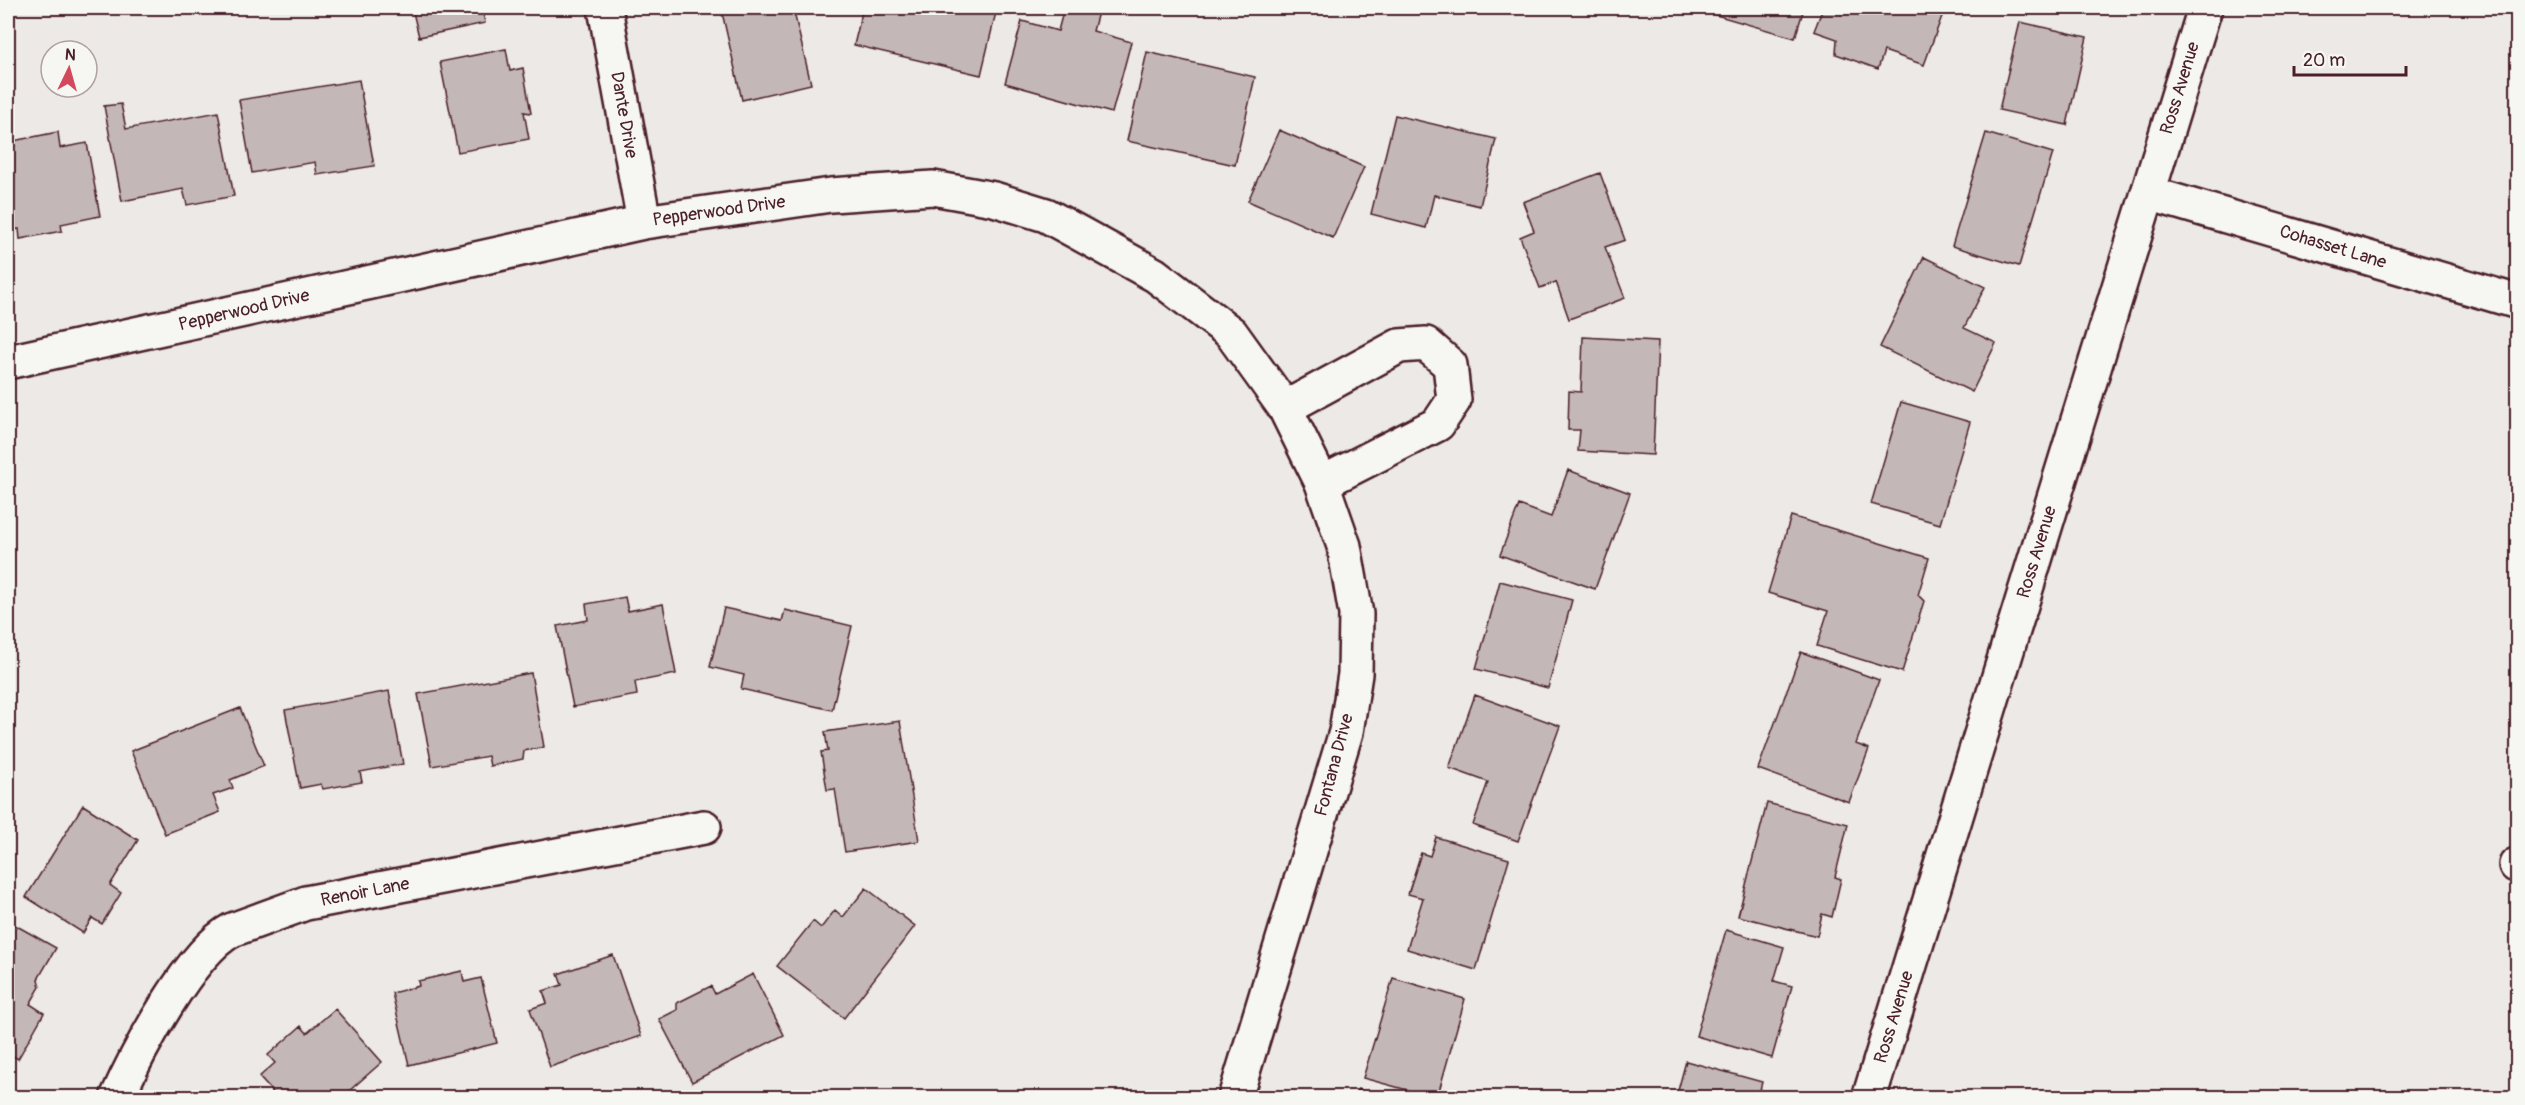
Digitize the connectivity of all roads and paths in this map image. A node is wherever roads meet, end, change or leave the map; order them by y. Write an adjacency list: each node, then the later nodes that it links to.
1 (605, 8): 4 (street, Dante Drive)
2 (2205, 8): 3 (street, Ross Avenue)
3 (2148, 192): 5 (street, Cohasset Lane); 12 (street, Ross Avenue)
4 (644, 222): 6 (street, Pepperwood Drive); 7 (street, Pepperwood Drive)
5 (2517, 302)
6 (8, 362)
7 (1285, 408): 8 (street, Pepperwood Drive); 8 (street)
8 (1322, 483): 11 (street, Fontana Drive)
9 (704, 826): 10 (street, Renoir Lane)
10 (117, 1098)
11 (1235, 1098)
12 (1869, 1098)

